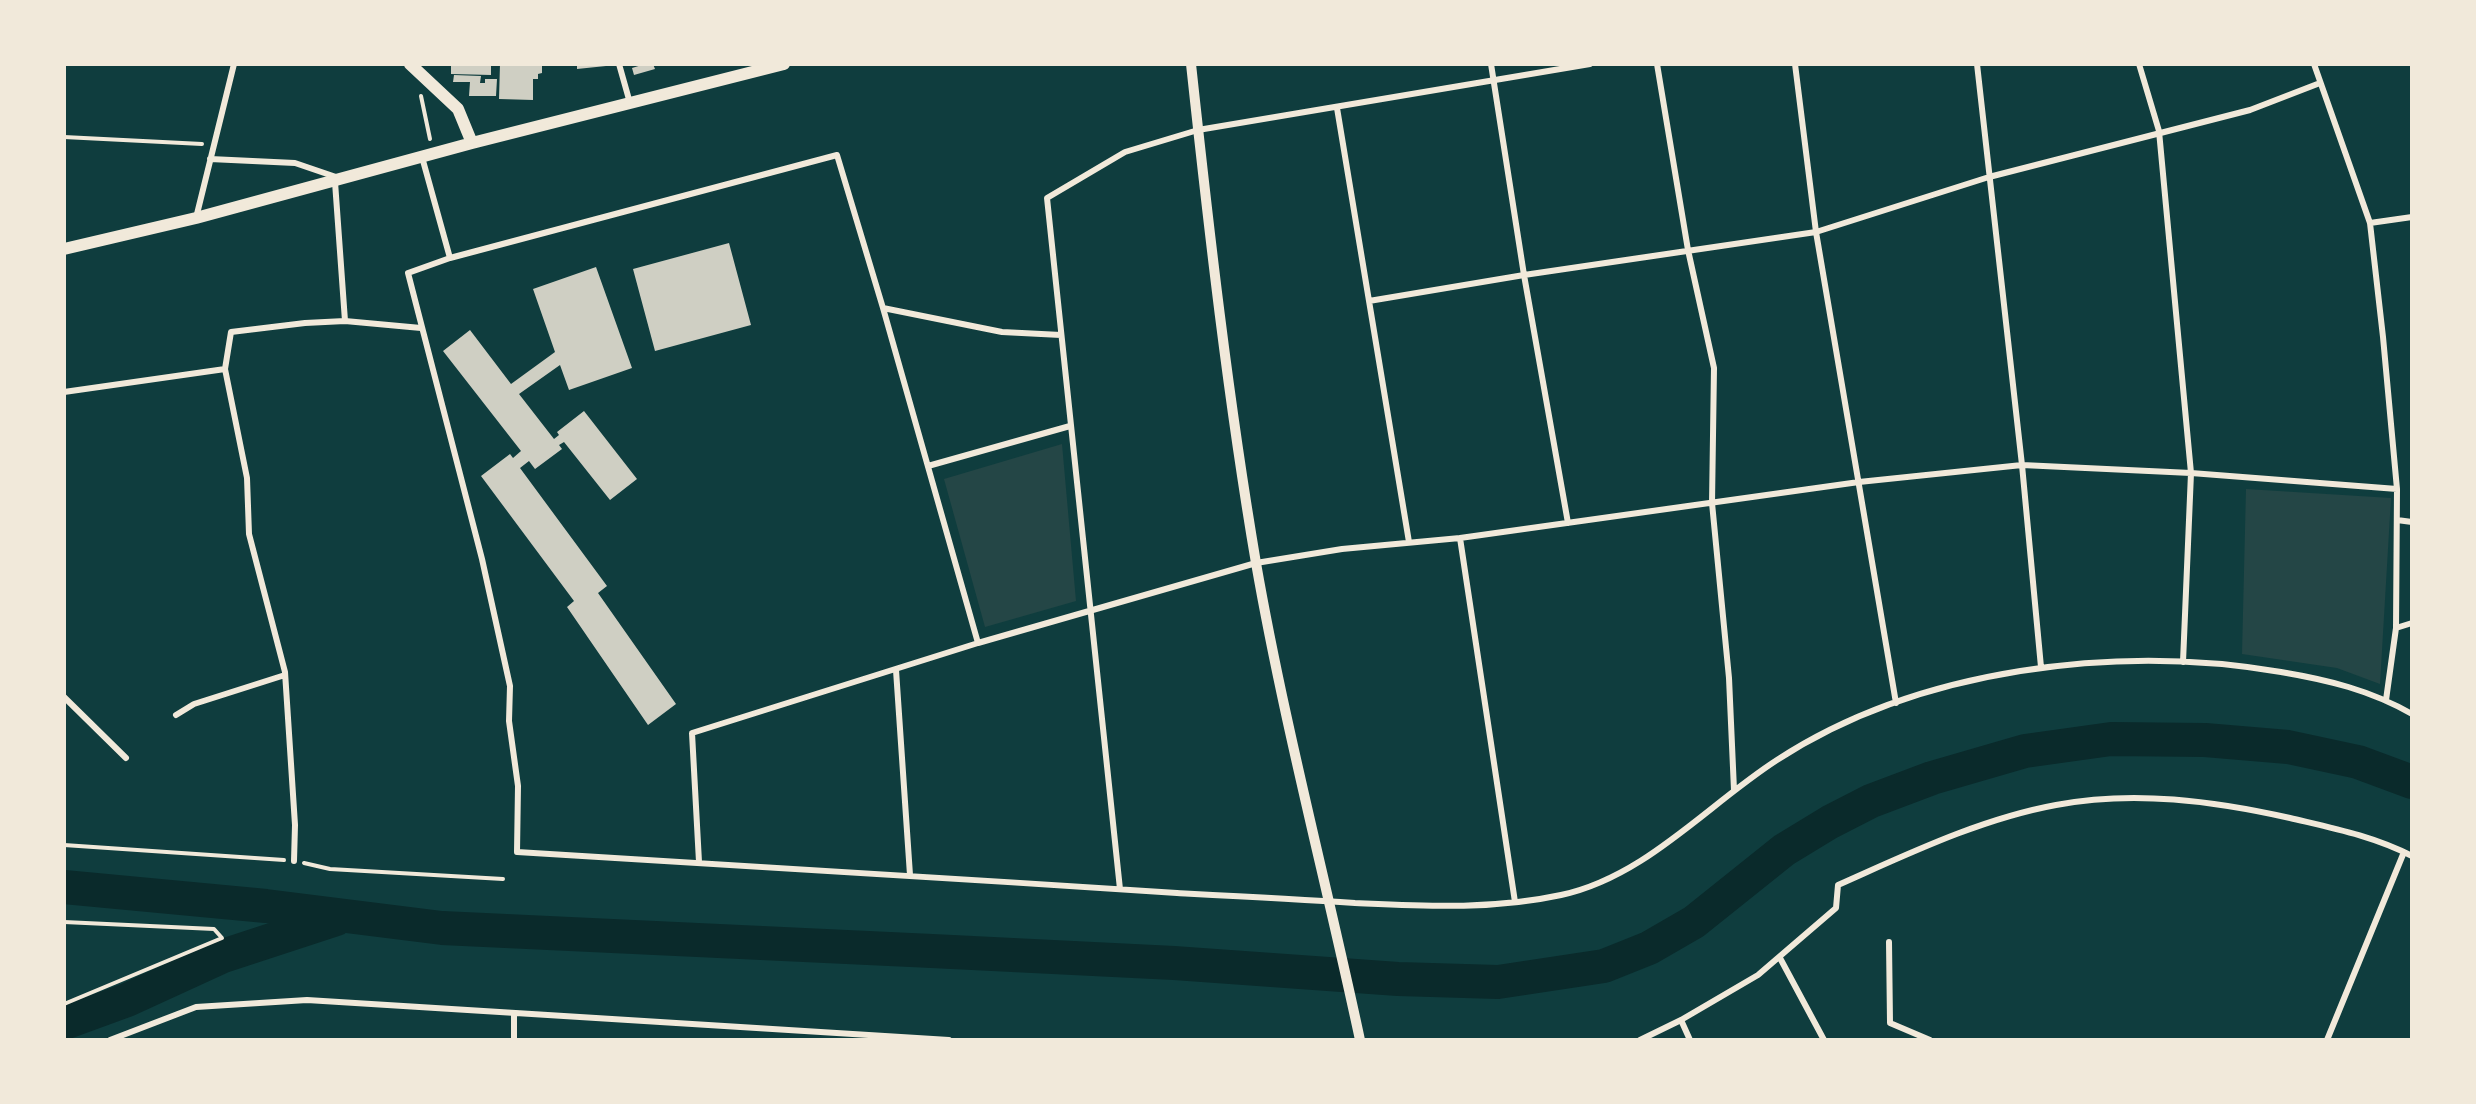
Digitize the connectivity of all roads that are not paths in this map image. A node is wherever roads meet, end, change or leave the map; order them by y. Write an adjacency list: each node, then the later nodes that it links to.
1 (234, 64): 21 (street)
2 (410, 64): 19 (main road)
3 (619, 64): 15 (street)
4 (784, 64): 15 (main road)
5 (1191, 64): 17 (street)
6 (1491, 64): 13 (street)
7 (1590, 64): 13 (street)
8 (1657, 64): 29 (street)
9 (1795, 64): 27 (street)
10 (1977, 64): 22 (street)
11 (2139, 64): 18 (street)
12 (2314, 64): 14 (street)
13 (1493, 82): 16 (street); 31 (street)
14 (2320, 83): 18 (street); 26 (street)
15 (630, 104): 19 (main road)
16 (1337, 108): 17 (street); 32 (street)
17 (1198, 130): 36 (street); 51 (street)
18 (2159, 131): 22 (street); 42 (street)
19 (472, 142): 20 (main road)
20 (428, 155): 23 (main road); 30 (street)
21 (210, 159): 23 (street); 25 (street)
22 (1989, 177): 27 (street); 40 (street)
23 (340, 181): 25 (main road); 34 (street)
24 (2412, 217): 26 (street)
25 (196, 218): 28 (main road)
26 (2370, 222): 44 (street)
27 (1816, 232): 29 (street); 43 (street)
28 (64, 249)
29 (1688, 250): 31 (street); 45 (street)
30 (450, 258): 33 (street); 35 (street)
31 (1524, 275): 32 (street); 48 (street)
32 (1369, 301): 50 (street)
33 (883, 308): 36 (street); 41 (street)
34 (345, 321): 35 (street); 37 (street)
35 (422, 328): 70 (street)
36 (1061, 335): 39 (street)
37 (225, 369): 38 (street); 59 (street)
38 (64, 392)
39 (1070, 426): 41 (street); 52 (street)
40 (2022, 465): 42 (street); 43 (street); 57 (street)
41 (928, 466): 55 (street)
42 (2191, 473): 44 (street); 56 (street)
43 (1859, 482): 45 (street); 62 (street)
44 (2397, 489): 46 (street)
45 (1712, 503): 48 (street); 66 (street)
46 (2397, 520): 47 (street); 54 (street)
47 (2412, 522)
48 (1568, 523): 49 (street)
49 (1460, 538): 50 (street); 74 (street)
50 (1409, 542): 51 (street)
51 (1256, 563): 52 (street); 73 (street)
52 (1090, 611): 55 (street); 72 (street)
53 (2412, 623): 54 (street)
54 (2396, 628): 61 (street)
55 (978, 643): 58 (street)
56 (2183, 662): 57 (street); 61 (street)
57 (2041, 667): 62 (street)
58 (896, 670): 70 (street); 71 (street)
59 (285, 675): 64 (street); 69 (street)
60 (64, 697): 65 (street)
61 (2386, 700): 63 (street)
62 (1896, 703): 66 (street)
63 (2412, 714)
64 (176, 715)
65 (126, 758)
66 (1734, 790): 74 (street)
67 (2404, 852): 68 (street); 76 (street); 89 (street)
68 (2412, 856)
69 (294, 861)
70 (699, 862): 71 (street)
71 (910, 875): 72 (street)
72 (1120, 889): 73 (street)
73 (1330, 901): 74 (street); 84 (street)
74 (1515, 902)
75 (1889, 942): 88 (street)
76 (1780, 958): 78 (street); 87 (street)
77 (514, 1013): 79 (street); 82 (street); 83 (street)
78 (1681, 1020): 85 (street); 86 (street)
79 (130, 1030): 80 (street); 81 (street)
80 (111, 1040)
81 (130, 1040)
82 (514, 1040)
83 (949, 1040)
84 (1360, 1040)
85 (1640, 1040)
86 (1690, 1040)
87 (1824, 1040)
88 (1930, 1040)
89 (2328, 1040)

